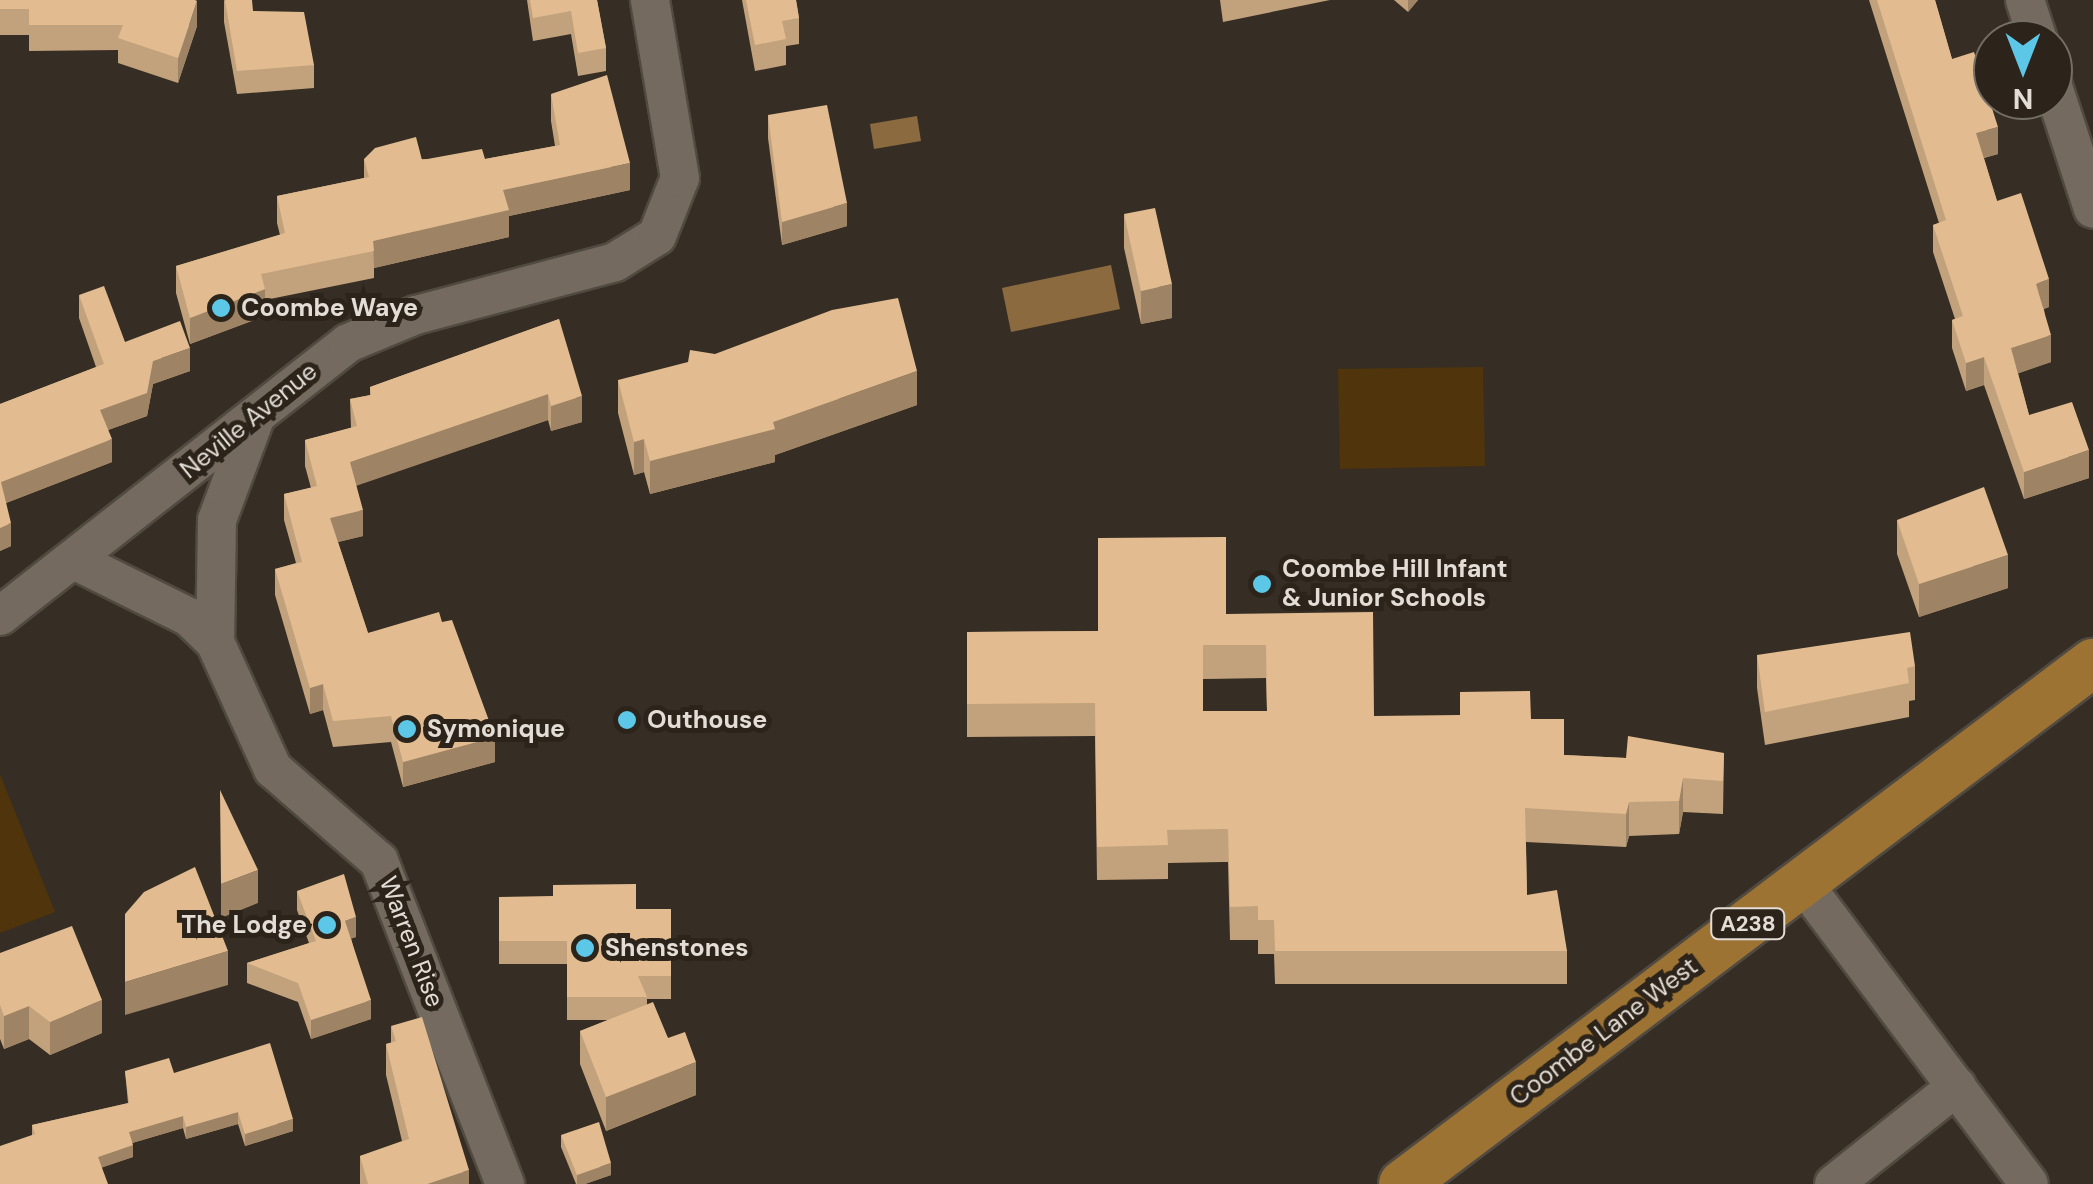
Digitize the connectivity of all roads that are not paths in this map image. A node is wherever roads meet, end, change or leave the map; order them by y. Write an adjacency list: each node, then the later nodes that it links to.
1 (650, 0): 4 (street, Neville Avenue)
2 (2064, 120): 3 (street)
3 (2093, 209)
4 (265, 401): 5 (street, Neville Avenue); 7 (street, Warren Rise)
5 (76, 561): 6 (street, Neville Avenue); 7 (street)
6 (0, 616)
7 (216, 642): 11 (street, Warren Rise)
8 (2093, 663): 9 (main road, Coombe Lane West / A238)
9 (1803, 883): 10 (street); 12 (main road, Coombe Lane West / A238)
10 (1957, 1086): 13 (street); 14 (street)
11 (504, 1184)
12 (1403, 1184)
13 (1834, 1184)
14 (2029, 1184)

